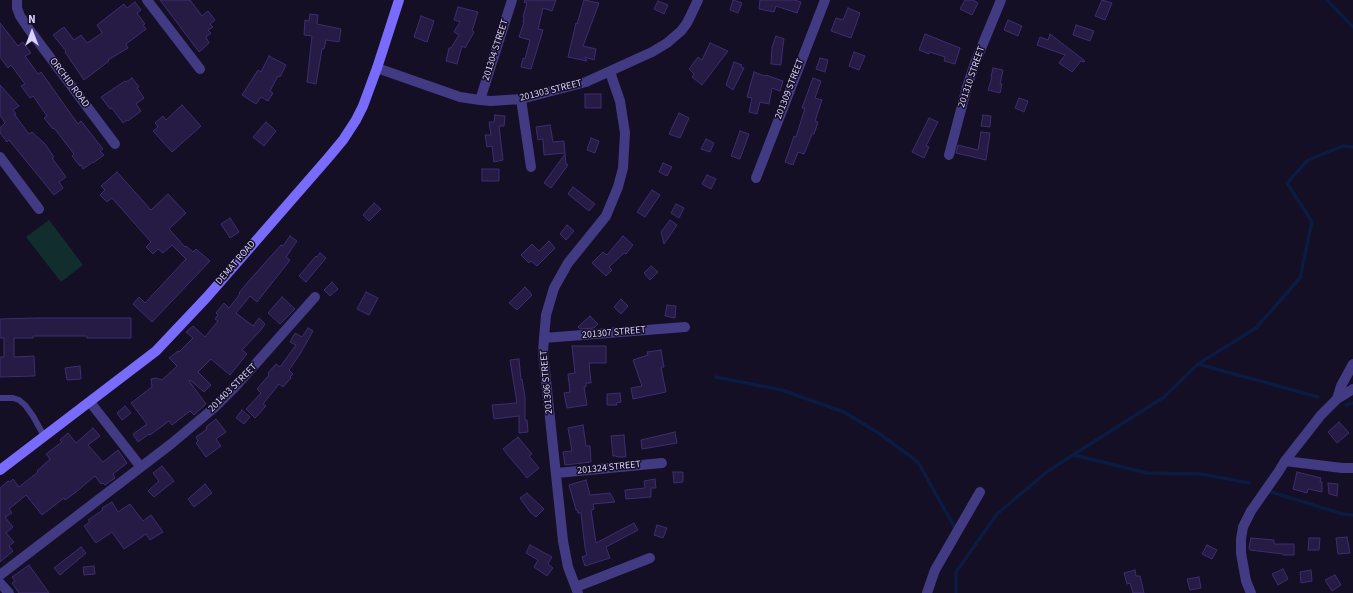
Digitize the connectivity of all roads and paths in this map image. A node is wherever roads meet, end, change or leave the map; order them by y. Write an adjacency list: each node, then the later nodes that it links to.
1 (17, 0): 13 (street, ORCHID ROAD)
2 (147, 0): 9 (street)
3 (399, 0): 8 (street, DEMAT ROAD)
4 (512, 0): 12 (street, 201304 STREET)
5 (698, 0): 10 (street, 201303 STREET)
6 (824, 0): 17 (street, 201309 STREET)
7 (1001, 0): 14 (street, 201310 STREET)
8 (377, 68): 12 (street, 201303 STREET); 26 (street, DEMAT ROAD)
9 (200, 69)
10 (610, 72): 11 (street, 201303 STREET); 21 (street, 201306 STREET)
11 (521, 99): 12 (street, 201303 STREET); 16 (street)
12 (480, 100)
13 (115, 144)
14 (949, 155)
15 (0, 157): 18 (street)
16 (531, 167)
17 (756, 178)
18 (39, 209)
19 (315, 297): 30 (street, 201403 STREET)
20 (685, 327): 21 (street, 201307 STREET)
21 (544, 338): 33 (street, 201306 STREET)
22 (1353, 364): 25 (street)
23 (1353, 389): 25 (street)
24 (0, 398): 27 (lane)
25 (1337, 399): 28 (street)
26 (90, 402): 27 (street, DEMAT ROAD); 30 (street)
27 (44, 436): 32 (street, DEMAT ROAD)
28 (1284, 461): 31 (street); 41 (street)
29 (662, 463): 33 (street, 201324 STREET)
30 (140, 466): 36 (street, 201403 STREET)
31 (1353, 468)
32 (0, 470)
33 (557, 474): 38 (street, 201306 STREET)
34 (980, 492): 40 (street)
35 (650, 558): 38 (street)
36 (0, 574)
37 (0, 582): 39 (street)
38 (577, 590)
39 (9, 593)
40 (927, 593)
41 (1251, 593)

